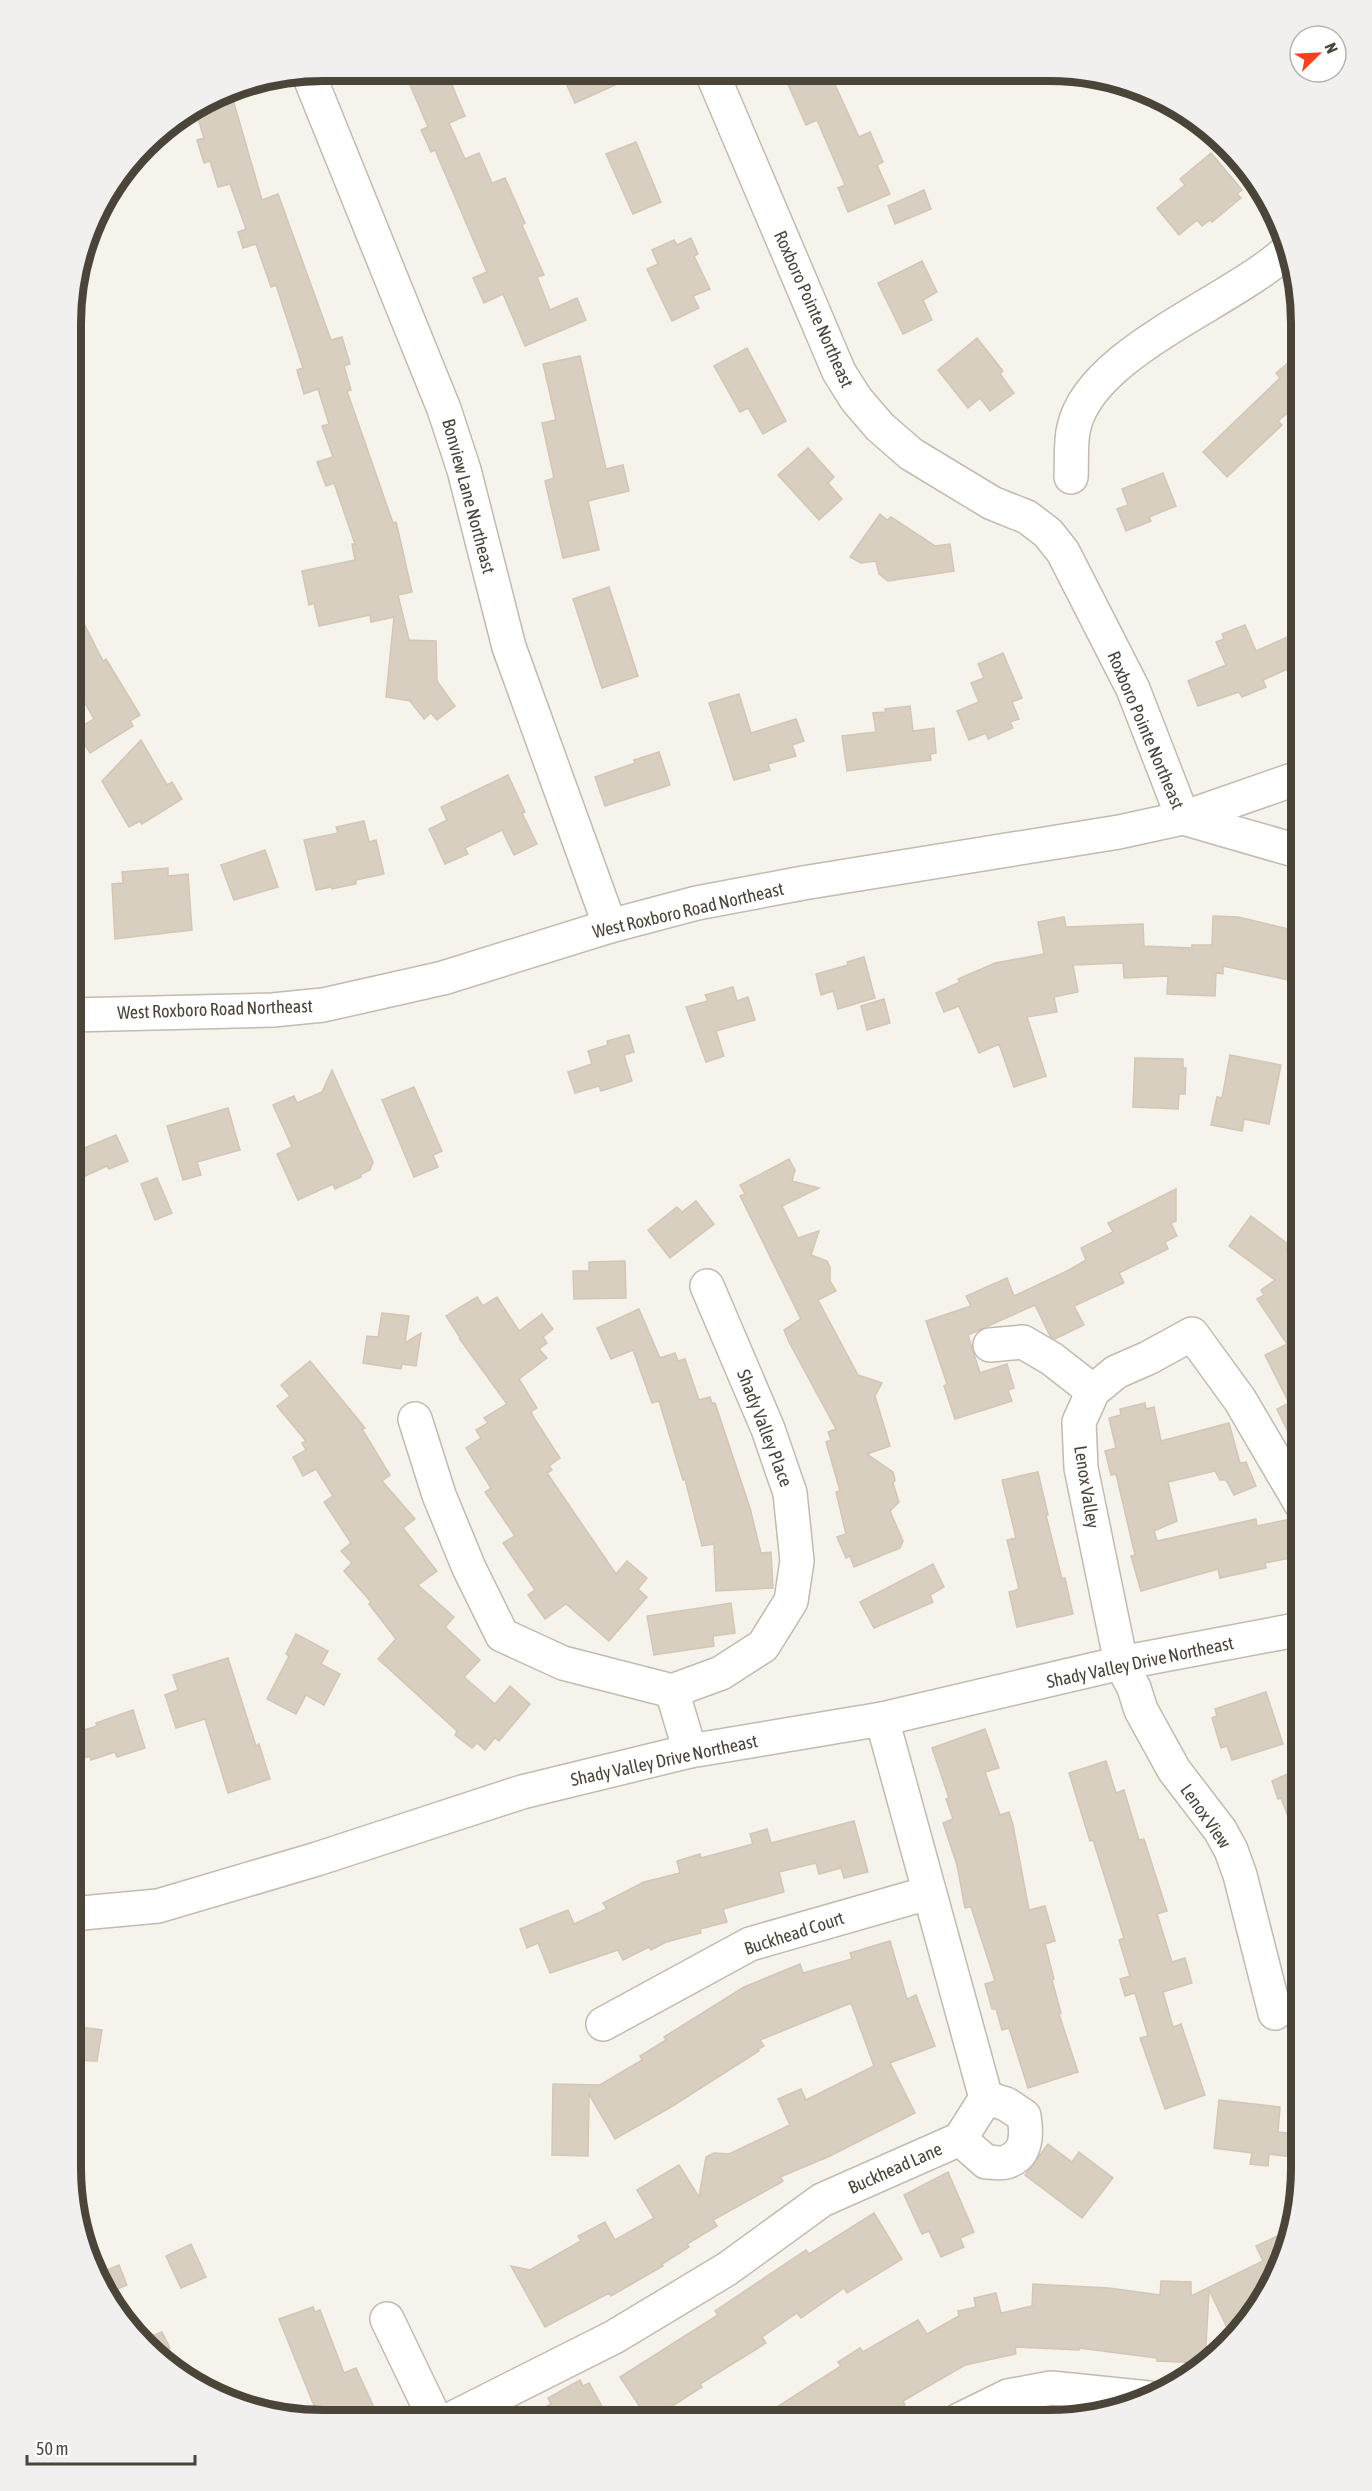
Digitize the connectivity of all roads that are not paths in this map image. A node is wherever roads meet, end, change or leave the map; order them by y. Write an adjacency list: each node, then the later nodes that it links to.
1 (715, 81): 6 (street, Roxboro Pointe Northeast)
2 (312, 82): 8 (street, Bonview Lane Northeast)
3 (1281, 255): 4 (street)
4 (1071, 477)
5 (1291, 780): 6 (street, West Roxboro Road Northeast)
6 (1183, 818): 7 (street); 8 (street, West Roxboro Road Northeast)
7 (1291, 849)
8 (610, 926): 9 (street, West Roxboro Road Northeast)
9 (81, 1015)
10 (707, 1286): 17 (street, Shady Valley Place)
11 (990, 1344): 12 (street)
12 (1094, 1391): 14 (street, Lenox Valley); 16 (street, Lenox Valley)
13 (415, 1419): 17 (street)
14 (1291, 1487)
15 (1291, 1631): 16 (street, Shady Valley Drive Northeast)
16 (1121, 1664): 18 (street, Shady Valley Drive Northeast); 22 (street, Lenox View)
17 (672, 1691): 19 (street)
18 (882, 1719): 19 (street, Shady Valley Drive Northeast); 20 (street)
19 (690, 1751): 21 (street, Shady Valley Drive Northeast)
20 (928, 1893): 23 (street, Buckhead Court); 24 (street)
21 (81, 1913)
22 (1275, 2013)
23 (603, 2024)
24 (986, 2098): 25 (street, Buckhead Lane); 25 (street)
25 (960, 2139): 29 (street, Buckhead Lane)
26 (387, 2319): 28 (street)
27 (1130, 2396): 30 (street)
28 (431, 2410)
29 (469, 2410)
30 (979, 2410)

